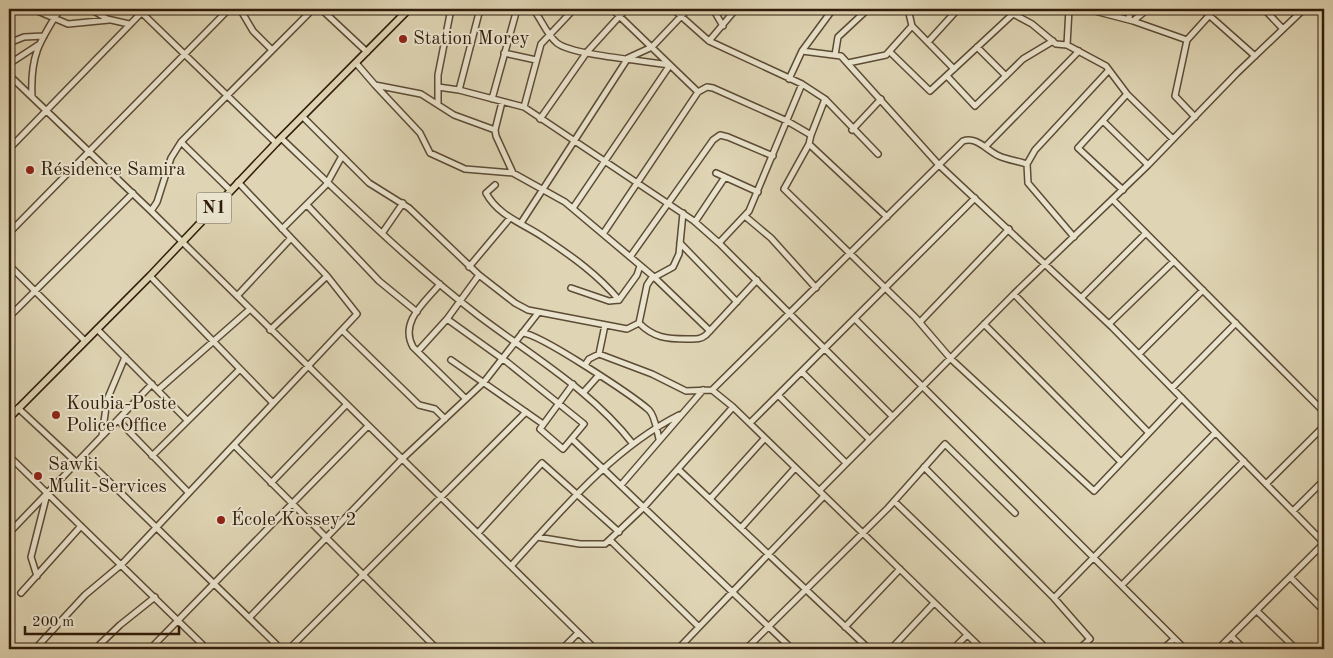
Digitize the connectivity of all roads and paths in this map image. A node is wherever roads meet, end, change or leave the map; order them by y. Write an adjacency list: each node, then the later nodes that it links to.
1 (33, 9): 38 (street)
2 (60, 9): 38 (street)
3 (91, 9): 39 (street)
4 (229, 9): 63 (street)
5 (240, 9): 56 (street)
6 (313, 9): 56 (street)
7 (321, 9): 59 (street)
8 (409, 9): 59 (main road, N1)
9 (451, 9): 80 (street)
10 (480, 9): 81 (street)
11 (517, 9): 60 (street)
12 (533, 9): 45 (street)
13 (574, 9): 45 (street)
14 (612, 9): 36 (street)
15 (626, 9): 36 (street)
16 (673, 9): 37 (street)
17 (688, 9): 37 (street)
18 (713, 9): 42 (street)
19 (736, 9): 42 (street)
20 (833, 9): 57 (street)
21 (868, 9): 64 (street)
22 (958, 9): 49 (street)
23 (1004, 9): 34 (street)
24 (1069, 9): 53 (street)
25 (1087, 9): 40 (street)
26 (1130, 9): 40 (street)
27 (1148, 9): 40 (street)
28 (1202, 9): 35 (street)
29 (1215, 9): 35 (street)
30 (1264, 9): 44 (street)
31 (1304, 9): 44 (street)
32 (143, 10): 41 (street); 63 (street)
33 (910, 10): 43 (street)
34 (1014, 12): 50 (street); 55 (street)
35 (1209, 15): 47 (street); 65 (street)
36 (620, 16): 54 (street); 61 (street)
37 (682, 17): 48 (street); 54 (street)
38 (54, 19): 39 (street); 46 (street)
39 (109, 20): 41 (street)
40 (1131, 20): 47 (street)
41 (129, 24): 92 (street)
42 (723, 26): 48 (street)
43 (912, 26): 49 (street); 62 (street)
44 (1283, 29): 65 (street)
45 (548, 34): 61 (street); 67 (street)
46 (44, 36): 51 (street); 52 (street)
47 (1187, 40): 94 (street)
48 (708, 41): 77 (street)
49 (928, 42): 72 (street)
50 (1053, 42): 53 (street); 76 (street)
51 (9, 43)
52 (39, 44): 70 (street); 85 (street)
53 (1067, 45): 58 (street)
54 (652, 47): 66 (street); 71 (street)
55 (977, 47): 72 (street); 76 (street)
56 (271, 49): 84 (street)
57 (802, 50): 64 (street); 77 (street)
58 (1079, 51): 73 (street); 106 (street)
59 (367, 52): 68 (main road, N1)
60 (504, 52): 67 (street); 86 (street)
61 (587, 52): 66 (street); 95 (street)
62 (890, 52): 69 (street); 75 (street)
63 (184, 54): 84 (street); 108 (street)
64 (835, 55): 69 (street)
65 (1255, 56): 94 (street)
66 (628, 58): 71 (street); 103 (street)
67 (536, 60): 91 (street)
68 (356, 63): 79 (street); 93 (main road, N1)
69 (848, 63): 88 (street)
70 (9, 64)
71 (670, 65): 82 (street); 112 (street)
72 (954, 69): 75 (street)
73 (1110, 70): 83 (street); 114 (street)
74 (9, 75): 85 (street)
75 (947, 76): 76 (street)
76 (1006, 76)
77 (789, 79): 78 (street)
78 (802, 84): 87 (street); 96 (street)
79 (375, 85): 90 (street); 116 (street)
80 (438, 87): 81 (street); 90 (street)
81 (459, 90): 86 (street)
82 (698, 92): 96 (street); 121 (street)
83 (1127, 94): 97 (street); 101 (street)
84 (225, 96): 102 (street); 104 (street)
85 (32, 97): 92 (street)
86 (492, 99): 89 (street)
87 (825, 99): 99 (street); 100 (street)
88 (881, 99): 99 (street); 113 (street)
89 (502, 102): 91 (street); 98 (street)
90 (438, 104): 98 (street)
91 (524, 107): 95 (street)
92 (46, 110): 107 (street); 108 (street)
93 (302, 116): 102 (main road, N1); 110 (street)
94 (1195, 117): 101 (street)
95 (540, 119): 103 (street)
96 (787, 121): 100 (street); 111 (street)
97 (1103, 121): 115 (street); 125 (street)
98 (495, 130): 116 (street)
99 (852, 130): 109 (street)
100 (811, 135): 105 (street)
101 (1173, 139): 115 (street)
102 (278, 140): 119 (main road, N1); 120 (street)
103 (573, 140): 112 (street); 123 (street)
104 (180, 142): 124 (street); 134 (street)
105 (809, 144): 137 (street); 152 (street)
106 (985, 147): 113 (street); 114 (street)
107 (9, 149)
108 (89, 152): 127 (street); 144 (street)
109 (878, 154)
110 (342, 156): 120 (street); 131 (street)
111 (773, 156): 126 (street); 130 (street)
112 (605, 160): 121 (street); 133 (street)
113 (939, 164): 128 (street); 137 (street)
114 (1027, 164): 147 (street)
115 (1148, 165): 125 (street)
116 (513, 173): 123 (street)
117 (716, 173): 118 (street)
118 (724, 176): 126 (street); 139 (street)
119 (238, 182): 124 (main road, N1); 141 (street)
120 (328, 183): 132 (street); 143 (street)
121 (638, 183): 130 (street); 146 (street)
122 (495, 185): 138 (street)
123 (542, 189): 133 (street); 140 (street)
124 (230, 190): 149 (main road, N1)
125 (1123, 190): 129 (street)
126 (758, 192): 136 (street)
127 (133, 193): 134 (street); 169 (street)
128 (975, 198): 142 (street); 167 (street)
129 (1112, 200): 145 (street); 147 (street)
130 (667, 202): 135 (street); 153 (street)
131 (403, 203): 143 (street); 157 (street)
132 (307, 205): 141 (street); 177 (street)
133 (573, 208): 146 (street)
134 (151, 211): 149 (street)
135 (683, 213): 139 (street); 150 (street)
136 (746, 217): 151 (street); 166 (street)
137 (887, 217): 152 (street)
138 (510, 218): 140 (street); 157 (street)
139 (695, 222): 151 (street)
140 (521, 223): 174 (street)
141 (282, 229): 148 (street)
142 (1010, 229): 155 (street); 183 (street)
143 (383, 232): 164 (street)
144 (9, 233)
145 (1146, 233): 154 (street); 172 (street)
146 (603, 234): 153 (street)
147 (1074, 237): 155 (street)
148 (291, 238): 161 (street); 171 (street)
149 (182, 242): 160 (main road, N1); 171 (street)
150 (680, 243): 162 (street); 175 (street)
151 (719, 243): 163 (street)
152 (851, 252): 166 (street); 167 (street)
153 (630, 257): 158 (street)
154 (1174, 261): 168 (street); 187 (street)
155 (1047, 265): 170 (street); 172 (street)
156 (9, 266): 169 (street)
157 (469, 266): 159 (street)
158 (640, 266): 162 (street); 174 (street)
159 (479, 275): 173 (street); 178 (street)
160 (150, 276): 189 (main road, N1); 195 (street)
161 (327, 276): 190 (street); 191 (street)
162 (654, 277): 184 (street); 192 (street)
163 (757, 280): 175 (street); 179 (street)
164 (440, 284): 173 (street); 177 (street)
165 (571, 288): 174 (street)
166 (816, 288): 179 (street)
167 (886, 288): 181 (street); 183 (street)
168 (1203, 290): 185 (street); 200 (street)
169 (35, 291): 180 (street); 194 (street)
170 (1014, 294): 186 (street); 240 (street)
171 (237, 296): 176 (street)
172 (1081, 298): 187 (street)
173 (460, 300): 182 (street); 196 (street)
174 (619, 300)
175 (737, 302): 192 (street)
176 (250, 310): 190 (street); 195 (street)
177 (417, 312): 198 (street)
178 (538, 313): 188 (street); 193 (street)
179 (790, 313): 197 (street); 217 (street)
180 (9, 318)
181 (856, 319): 197 (street); 213 (street)
182 (447, 320): 198 (street); 202 (street)
183 (920, 322): 203 (street)
184 (639, 323): 188 (street); 192 (street)
185 (1236, 323): 214 (street); 228 (street)
186 (984, 324): 203 (street); 255 (street)
187 (1109, 324): 200 (street)
188 (605, 325): 199 (street)
189 (97, 329): 194 (main road, N1); 201 (street)
190 (270, 330): 206 (street)
191 (342, 330): 206 (street); 232 (street)
192 (710, 331)
193 (522, 333): 196 (street); 205 (street)
194 (85, 341): 226 (main road, N1)
195 (212, 342): 207 (street); 215 (street)
196 (515, 342): 202 (street); 212 (street)
197 (826, 349): 208 (street); 230 (street)
198 (418, 351): 221 (street)
199 (599, 354): 205 (street); 216 (street)
200 (1139, 354): 214 (street)
201 (125, 357): 211 (street); 242 (street)
202 (502, 359): 210 (street); 223 (street)
203 (951, 359): 213 (street); 255 (street)
204 (451, 360): 210 (street)
205 (585, 365): 209 (street)
206 (307, 367): 222 (street); 224 (street)
207 (239, 370): 222 (street); 234 (street)
208 (802, 372): 219 (street); 246 (street)
209 (599, 375): 218 (street); 239 (street)
210 (484, 382): 221 (street); 227 (street)
211 (152, 384): 215 (street); 233 (street)
212 (573, 384): 218 (street); 223 (street)
213 (922, 388): 230 (street); 289 (street)
214 (1172, 388): 220 (street)
215 (158, 390): 234 (street)
216 (703, 390): 217 (street); 229 (street)
217 (712, 390): 225 (street)
218 (583, 393): 247 (street)
219 (778, 395): 235 (street); 256 (street)
220 (1182, 398): 240 (street); 241 (street)
221 (466, 399): 232 (street)
222 (273, 403): 248 (street)
223 (559, 404): 236 (street); 244 (street)
224 (346, 405): 238 (street); 262 (street)
225 (733, 407): 235 (street); 259 (street)
226 (18, 408): 231 (main road, N1); 254 (street)
227 (526, 412): 236 (street); 270 (street)
228 (1324, 412)
229 (680, 416): 239 (street); 245 (street)
230 (892, 416): 246 (street)
231 (9, 418)
232 (445, 419): 252 (street)
233 (118, 420): 242 (street); 251 (street)
234 (187, 420): 251 (street)
235 (750, 423): 243 (street)
236 (543, 424): 244 (street)
237 (1324, 426): 263 (street)
238 (367, 427): 252 (street); 273 (street)
239 (655, 427): 245 (street); 247 (street)
240 (1149, 432): 255 (street)
241 (1215, 433): 253 (street); 289 (street)
242 (102, 436): 250 (street)
243 (765, 438): 258 (street); 271 (street)
244 (572, 439): 260 (street)
245 (660, 439): 264 (street)
246 (869, 439): 256 (street)
247 (633, 444): 260 (street)
248 (234, 445): 262 (street); 266 (street)
249 (9, 456): 267 (street)
250 (83, 456): 254 (street); 278 (street)
251 (152, 456): 266 (street)
252 (401, 460): 270 (street); 285 (street)
253 (1244, 461): 263 (street); 297 (street)
254 (76, 462): 267 (street)
255 (1121, 462)
256 (846, 463): 265 (street)
257 (924, 467): 272 (street); 276 (street); 302 (street)
258 (796, 468): 265 (street); 279 (street)
259 (678, 469): 271 (street); 274 (street)
260 (605, 470): 264 (street); 268 (street)
261 (1324, 480): 275 (street)
262 (272, 483): 273 (street)
263 (1266, 484): 275 (street)
264 (621, 485): 274 (street)
265 (820, 491): 269 (street)
266 (188, 492): 278 (street)
267 (47, 494): 277 (street); 282 (street); 293 (street)
268 (578, 495): 280 (street); 283 (street); 284 (street)
269 (824, 496): 281 (street); 288 (street)
270 (442, 498): 283 (street); 294 (street)
271 (710, 499): 279 (street)
272 (894, 501): 281 (street); 331 (street)
273 (292, 504): 285 (street); 296 (street)
274 (644, 508): 280 (street); 299 (street)
275 (1293, 511): 287 (street)
276 (1015, 513)
277 (81, 526): 290 (street); 293 (street)
278 (156, 527): 290 (street); 296 (street)
279 (741, 528): 288 (street)
280 (619, 532): 286 (street)
281 (862, 532): 292 (street); 298 (street)
282 (9, 533)
283 (478, 533): 291 (street)
284 (537, 537): 286 (street); 291 (street)
285 (327, 538): 294 (street); 306 (street)
286 (610, 540): 308 (street)
287 (1324, 543): 295 (street)
288 (768, 554): 298 (street); 299 (street)
289 (1094, 558): 297 (street); 302 (street)
290 (122, 564): 301 (street); 315 (street)
291 (511, 566): 311 (street)
292 (900, 569): 303 (street); 310 (street)
293 (37, 576): 300 (street)
294 (364, 576): 320 (street); 321 (street)
295 (1290, 577): 304 (street); 305 (street)
296 (214, 583): 306 (street); 307 (street)
297 (1122, 586): 314 (street)
298 (805, 589): 309 (street); 310 (street)
299 (732, 592): 308 (street); 309 (street)
300 (21, 594)
301 (155, 597): 307 (street); 316 (street)
302 (1054, 598): 332 (street)
303 (934, 603): 312 (street); 328 (street)
304 (1257, 611): 313 (street); 337 (street)
305 (1324, 611)
306 (249, 618): 319 (street)
307 (178, 620): 317 (street); 318 (street)
308 (699, 627): 324 (street)
309 (768, 627): 325 (street); 326 (street)
310 (845, 627): 327 (street)
311 (578, 632): 322 (street); 323 (street)
312 (967, 634): 329 (street); 330 (street)
313 (1231, 636): 335 (street); 336 (street)
314 (1174, 638): 333 (street); 334 (street)
315 (35, 649)
316 (95, 649)
317 (150, 649)
318 (207, 649)
319 (281, 649)
320 (289, 649)
321 (437, 649)
322 (562, 649)
323 (596, 649)
324 (678, 649)
325 (746, 649)
326 (792, 649)
327 (869, 649)
328 (891, 649)
329 (953, 649)
330 (982, 649)
331 (1047, 649)
332 (1079, 649)
333 (1163, 649)
334 (1186, 649)
335 (1218, 649)
336 (1244, 649)
337 (1296, 649)

